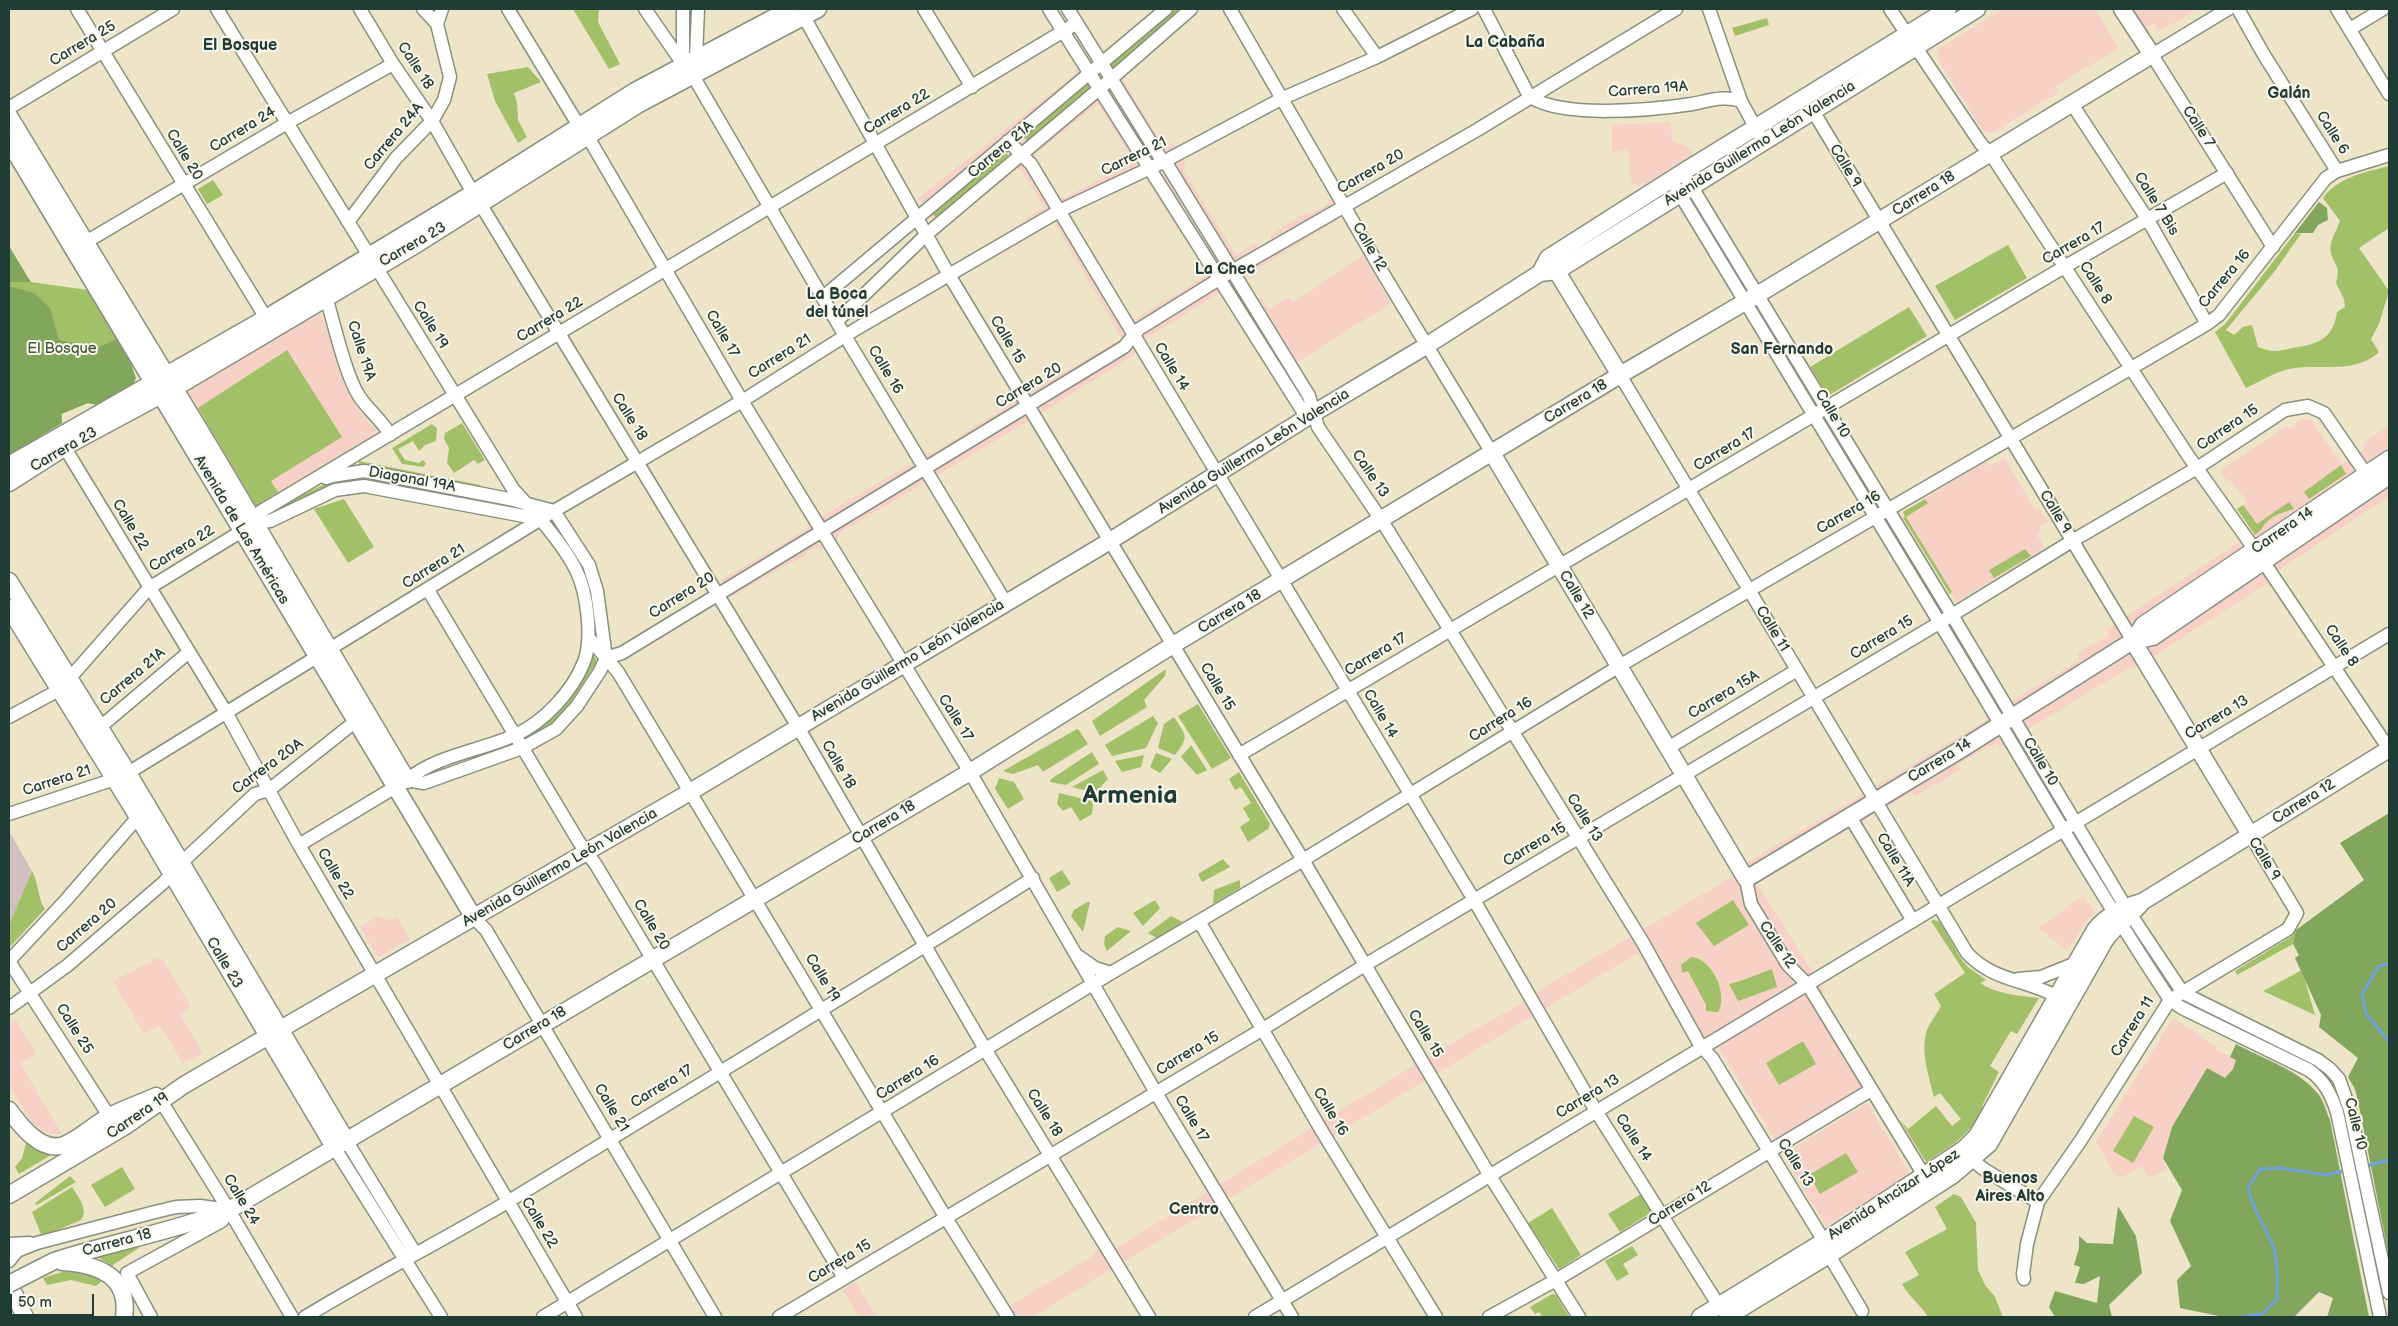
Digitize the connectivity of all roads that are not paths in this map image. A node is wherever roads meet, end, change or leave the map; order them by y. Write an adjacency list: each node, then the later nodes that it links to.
1 (77, 9): 36 (street, Calle 20)
2 (174, 9): 36 (street, Carrera 25)
3 (217, 9): 55 (street, Calle 19)
4 (360, 9): 40 (street, Calle 18)
5 (423, 9): 31 (street)
6 (442, 9): 31 (street)
7 (508, 9): 56 (street, Calle 17)
8 (645, 9): 41 (street, Calle 16)
9 (683, 9): 41 (street)
10 (698, 9): 41 (street)
11 (924, 9): 44 (street)
12 (1050, 9): 34 (street)
13 (1068, 9): 32 (street)
14 (1166, 9): 39 (street, Carrera 21A)
15 (1191, 9): 43 (street, Carrera 21A)
16 (1230, 9): 48 (street, Calle 12)
17 (1344, 9): 38 (street)
18 (1472, 9): 38 (street, Carrera 21)
19 (1484, 9): 47 (street)
20 (1676, 9): 47 (street, Carrera 20)
21 (1708, 9): 49 (street)
22 (1890, 9): 35 (street, Calle 8)
23 (1948, 9): 35 (main road, Avenida Guillermo León Valencia)
24 (1977, 9): 35 (main road, Avenida Guillermo León Valencia)
25 (2122, 9): 37 (main road, Calle 7)
26 (2228, 9): 37 (street, Carrera 18)
27 (2238, 9): 66 (street, Calle 6)
28 (2337, 9): 33 (street)
29 (2383, 9): 33 (street)
30 (804, 12): 41 (main road, Carrera 23); 60 (street, Calle 15)
31 (437, 24): 54 (street, Carrera 24A)
32 (1077, 24): 34 (street, Carrera 22); 39 (street)
33 (2350, 30): 46 (street)
34 (1064, 31): 42 (street); 44 (street, Carrera 22)
35 (1910, 41): 52 (main road, Avenida Guillermo León Valencia); 57 (main road, Avenida Guillermo León Valencia); 62 (street, Calle 8)
36 (103, 51): 51 (street, Carrera 25); 69 (street, Calle 20)
37 (2152, 55): 50 (main road, Carrera 18); 67 (street, Calle 7)
38 (1377, 56): 48 (street, Carrera 21)
39 (1101, 62): 42 (street, Carrera 21A); 43 (street)
40 (393, 64): 54 (street, Calle 18); 55 (street, Carrera 24)
41 (690, 65): 56 (main road, Carrera 23); 73 (street, Calle 16)
42 (1090, 71): 45 (street); 59 (street, Carrera 21A)
43 (1112, 79): 45 (street, Carrera 21A); 64 (street)
44 (972, 86): 60 (street, Carrera 22)
45 (1100, 88): 61 (street, Carrera 21A); 65 (street)
46 (2389, 94)
47 (1529, 96): 49 (street, Carrera 19A); 72 (street, Carrera 20)
48 (1283, 98): 64 (street, Carrera 21); 72 (street, Calle 12)
49 (1740, 101): 57 (street)
50 (2072, 104): 62 (main road, Carrera 18); 76 (street, Calle 7 Bis)
51 (9, 108)
52 (1812, 112): 57 (main road, Avenida Guillermo León Valencia); 78 (street, Calle 9)
53 (9, 116): 80 (main road, Avenida de Las Américas)
54 (432, 121): 71 (street, Calle 18); 77 (street, Carrera 24A)
55 (286, 123): 69 (street, Carrera 24); 77 (street, Calle 19)
56 (584, 131): 71 (main road, Carrera 23); 85 (street, Calle 17)
57 (1759, 135): 68 (main road, Avenida Guillermo León Valencia); 70 (main road, Avenida Guillermo León Valencia)
58 (9, 142): 102 (main road, Avenida de Las Américas)
59 (1008, 142): 61 (street, Calle 14); 75 (street, Carrera 21A)
60 (874, 145): 73 (street, Carrera 22); 75 (street, Calle 15)
61 (1022, 153): 74 (street, Calle 14); 79 (street, Carrera 21A)
62 (1990, 153): 78 (main road, Carrera 18); 84 (street, Calle 8)
63 (2389, 156): 66 (street, Carrera 16)
64 (1163, 162): 65 (street, Carrera 21); 86 (street)
65 (1150, 166): 74 (street, Carrera 21); 88 (street)
66 (2337, 171): 81 (street, Carrera 16)
67 (2227, 173): 76 (street, Carrera 17); 81 (street, Calle 7)
68 (1677, 176): 70 (street, Calle 10); 83 (main road, Avenida Guillermo León Valencia)
69 (183, 184): 80 (street, Carrera 24); 92 (street, Calle 20)
70 (1686, 191): 83 (main road, Avenida Guillermo León Valencia); 91 (street, Calle 10)
71 (477, 199): 82 (main road, Carrera 23); 95 (street, Calle 18)
72 (1345, 206): 86 (street, Carrera 20); 99 (street, Calle 12)
73 (770, 207): 85 (street, Carrera 22); 90 (street, Calle 16)
74 (1059, 211): 87 (street, Carrera 21); 97 (street, Calle 14)
75 (916, 217): 79 (street, Calle 15); 90 (street, Carrera 21A)
76 (2148, 220): 84 (street, Carrera 17); 94 (street, Calle 7 Bis)
77 (348, 222): 82 (street, Calle 19)
78 (1879, 222): 91 (main road, Carrera 18); 98 (street, Calle 9)
79 (927, 234): 87 (street, Calle 15); 93 (street, Carrera 21A)
80 (86, 242): 102 (main road, Avenida de Las Américas)
81 (2273, 247): 94 (street, Carrera 16)
82 (372, 262): 89 (main road, Carrera 23); 92 (main road, Carrera 23); 103 (street, Calle 19)
83 (1552, 265): 99 (main road, Avenida Guillermo León Valencia); 101 (main road, Calle 11)
84 (2066, 266): 98 (street, Carrera 17); 100 (street, Calle 8)
85 (666, 270): 95 (street, Carrera 22); 104 (street, Calle 17)
86 (1232, 271): 88 (street, Carrera 20); 107 (street)
87 (949, 275): 96 (street, Carrera 21); 105 (street, Calle 15)
88 (1220, 278): 97 (street, Carrera 20); 107 (street)
89 (326, 297): 102 (main road, Carrera 23); 109 (street, Calle 19A)
90 (823, 297): 93 (street, Calle 16)
91 (1751, 299): 101 (main road, Carrera 18); 106 (street, Calle 10); 108 (street, Calle 10)
92 (266, 318): 102 (main road, Carrera 23)
93 (837, 321): 96 (street, Calle 16)
94 (2207, 324): 100 (street, Carrera 16)
95 (558, 334): 103 (street, Carrera 22); 114 (street, Calle 18)
96 (845, 336): 104 (street, Carrera 21); 118 (street, Calle 16)
97 (1134, 337): 105 (street, Carrera 20); 121 (street, Calle 14)
98 (1948, 337): 106 (street, Carrera 17); 110 (street, Calle 9)
99 (1426, 346): 107 (main road, Avenida Guillermo León Valencia); 112 (street, Calle 12)
100 (2132, 367): 110 (street, Carrera 16); 117 (street, Calle 8)
101 (1620, 375): 112 (main road, Carrera 18); 124 (street, Calle 11)
102 (164, 385): 111 (main road, Carrera 23); 115 (main road, Carrera 23); 132 (main road, Avenida de Las Américas)
103 (455, 396): 109 (street, Carrera 22); 126 (street, Calle 19)
104 (742, 401): 114 (street, Carrera 21); 133 (street, Calle 17)
105 (1028, 405): 118 (street, Carrera 20); 134 (street, Calle 15)
106 (1826, 409): 108 (street, Carrera 17); 127 (street, Calle 10)
107 (1311, 416): 121 (main road, Avenida Guillermo León Valencia); 131 (street, Calle 13)
108 (1814, 416): 124 (street, Carrera 17); 129 (street, Calle 10)
109 (390, 435): 116 (street, Carrera 22)
110 (2010, 438): 127 (street, Carrera 16); 135 (street, Calle 9)
111 (65, 448): 123 (main road, Carrera 23); 140 (street, Calle 22)
112 (1492, 453): 131 (main road, Carrera 18); 137 (main road, Calle 12)
113 (2389, 459): 120 (main road, Carrera 14)
114 (638, 462): 128 (street, Carrera 21); 143 (street, Calle 18)
115 (9, 465)
116 (340, 465): 119 (street); 125 (street, Carrera 22)
117 (2197, 468): 120 (street, Carrera 15); 135 (street, Carrera 15); 136 (street, Calle 8)
118 (926, 469): 133 (street, Carrera 20); 144 (street, Calle 16)
119 (364, 471): 125 (street, Diagonal 19A); 126 (street, Diagonal 19A)
120 (2366, 474): 136 (main road, Carrera 14)
121 (1217, 475): 134 (main road, Avenida Guillermo León Valencia); 139 (street, Calle 14)
122 (2389, 476): 136 (main road, Carrera 14)
123 (9, 483)
124 (1690, 489): 137 (street, Carrera 17); 142 (street, Calle 11)
125 (289, 495): 132 (street, Carrera 22)
126 (526, 503): 128 (street, Diagonal 19A); 130 (street, Calle 19)
127 (1887, 509): 129 (street, Carrera 16); 146 (street, Calle 10)
128 (554, 511): 130 (street, Carrera 21); 155 (street)
129 (1875, 516): 142 (street, Carrera 16); 147 (street, Calle 10)
130 (540, 519): 132 (street, Diagonal 19A); 141 (street, Carrera 21); 150 (street, Calle 19)
131 (1382, 521): 139 (main road, Carrera 18); 148 (street, Calle 13)
132 (248, 527): 140 (street, Carrera 22); 154 (main road, Avenida de Las Américas)
133 (822, 530): 143 (street, Carrera 20); 156 (street, Calle 17)
134 (1110, 541): 144 (main road, Avenida Guillermo León Valencia); 152 (street, Calle 15)
135 (2072, 541): 146 (street, Carrera 15); 151 (street, Calle 9)
136 (2260, 556): 151 (main road, Carrera 14); 158 (street, Calle 8)
137 (1558, 566): 148 (street, Carrera 17); 157 (main road, Calle 12)
138 (9, 581): 160 (main road, Calle 23)
139 (1280, 581): 152 (main road, Carrera 18); 161 (street, Calle 14)
140 (149, 588): 153 (street, Calle 22); 160 (street, Carrera 22)
141 (428, 590): 154 (street, Carrera 21); 170 (street, Calle 20)
142 (1749, 590): 157 (street, Carrera 16); 159 (street, Calle 11)
143 (717, 594): 155 (street, Carrera 20); 167 (street, Calle 18)
144 (1006, 603): 156 (main road, Avenida Guillermo León Valencia)
145 (9, 608): 160 (main road, Calle 23)
146 (1952, 615): 147 (street, Carrera 15); 166 (street, Calle 10)
147 (1940, 623): 162 (street, Carrera 15); 166 (street, Calle 10)
148 (1450, 630): 161 (street, Carrera 17); 169 (street, Calle 13)
149 (2389, 634): 158 (street, Carrera 13)
150 (588, 638): 155 (street, Calle 19); 170 (street)
151 (2132, 641): 166 (main road, Carrera 14); 173 (main road, Calle 9)
152 (1173, 645): 175 (street, Calle 15); 176 (main road, Carrera 18)
153 (189, 652): 163 (street, Calle 22); 168 (street, Carrera 21A)
154 (324, 653): 163 (street, Carrera 21); 165 (main road, Avenida de Las Américas); 179 (main road, Avenida de Las Américas)
155 (606, 658): 171 (street); 181 (street, Calle 19)
156 (902, 664): 167 (main road, Avenida Guillermo León Valencia); 176 (street, Calle 17)
157 (1618, 666): 169 (street, Carrera 16); 172 (main road, Calle 12)
158 (2335, 666): 173 (street, Carrera 13); 174 (street, Calle 8)
159 (1796, 670): 162 (street, Calle 11); 172 (street, Carrera 15A)
160 (64, 684): 164 (street, Carrera 22); 168 (main road, Calle 23); 178 (main road, Calle 23)
161 (1348, 691): 175 (street, Carrera 17); 182 (street, Calle 14)
162 (1813, 698): 177 (street, Carrera 15); 183 (street, Calle 11)
163 (227, 714): 178 (street, Carrera 21); 180 (street, Calle 22)
164 (9, 717)
165 (356, 721): 179 (main road, Avenida de Las Américas); 180 (street, Carrera 20A)
166 (2006, 722): 183 (main road, Carrera 14); 187 (street, Calle 10); 188 (street, Calle 10)
167 (798, 727): 181 (main road, Avenida Guillermo León Valencia); 190 (street, Calle 18)
168 (99, 728): 178 (main road, Calle 23)
169 (1512, 732): 182 (street, Carrera 16); 191 (street, Calle 13)
170 (515, 735): 171 (street, Calle 20); 179 (street)
171 (522, 748): 179 (street); 193 (street, Calle 20)
172 (1668, 748): 177 (main road, Calle 12)
173 (2198, 749): 187 (street, Carrera 13); 189 (main road, Calle 9)
174 (2389, 749): 189 (main road, Carrera 12)
175 (1239, 755): 194 (street, Calle 15)
176 (970, 772): 190 (main road, Carrera 18); 196 (street, Calle 17)
177 (1684, 775): 191 (street, Carrera 15); 197 (main road, Calle 12)
178 (121, 776): 184 (street, Carrera 21); 186 (main road, Calle 23); 195 (main road, Calle 23)
179 (401, 784): 192 (street); 203 (main road, Avenida de Las Américas)
180 (269, 790): 192 (street, Calle 22); 195 (street, Carrera 20A)
181 (690, 792): 193 (main road, Avenida Guillermo León Valencia); 198 (street, Calle 19)
182 (1409, 796): 194 (street, Carrera 16); 199 (street, Calle 14)
183 (1876, 799): 185 (main road, Carrera 14); 200 (street, Calle 11)
184 (9, 814)
185 (1850, 815): 197 (main road, Carrera 14); 205 (street, Calle 11A)
186 (138, 817): 195 (main road, Calle 23); 209 (street)
187 (2076, 824): 188 (street, Carrera 13); 202 (street, Calle 10)
188 (2062, 831): 200 (street, Carrera 13); 202 (street, Calle 10)
189 (2251, 836): 201 (street, Calle 9); 202 (main road, Carrera 12)
190 (861, 837): 198 (main road, Carrera 18); 206 (street, Calle 18)
191 (1578, 839): 199 (street, Carrera 15); 226 (street, Calle 13)
192 (299, 845): 213 (street, Calle 22)
193 (586, 852): 203 (main road, Avenida Guillermo León Valencia); 208 (street, Calle 20)
194 (1297, 864): 204 (street, Carrera 16); 211 (street, Calle 15)
195 (176, 868): 217 (street, Carrera 20); 225 (main road, Calle 23)
196 (1033, 878): 206 (street, Carrera 17); 207 (street, Calle 17)
197 (1746, 879): 216 (street, Calle 12)
198 (755, 899): 208 (main road, Carrera 18); 222 (street, Calle 19)
199 (1474, 900): 211 (street, Carrera 15); 235 (street, Calle 14)
200 (1940, 906): 205 (street, Carrera 13); 214 (street, Calle 11)
201 (2297, 913): 218 (street, Carrera 11)
202 (2122, 915): 210 (main road, Avenida Ancizar López); 218 (street, Calle 10); 220 (street, Calle 10); 242 (main road, Avenida Ancizar López)
203 (474, 918): 213 (main road, Avenida Guillermo León Valencia); 223 (street, Calle 21)
204 (1199, 921): 212 (street, Carrera 16); 224 (street, Calle 16)
205 (1913, 921): 216 (street, Carrera 13)
206 (925, 946): 222 (street, Carrera 17); 227 (street, Calle 18)
207 (1076, 954): 212 (street); 215 (street, Calle 17)
208 (652, 959): 223 (main road, Carrera 18); 228 (street, Calle 20)
209 (9, 961): 217 (street, Calle 25)
210 (2076, 963): 214 (street, Calle 11); 219 (main road, Avenida Ancizar López)
211 (1365, 965): 224 (street, Carrera 15); 244 (street, Calle 15)
212 (1111, 973): 215 (street, Carrera 16)
213 (377, 975): 225 (main road, Avenida Guillermo León Valencia); 229 (street, Calle 22)
214 (2014, 980): 219 (street, Calle 11)
215 (1093, 985): 227 (street, Carrera 16); 232 (street, Calle 17)
216 (1808, 985): 226 (street, Carrera 13); 231 (street, Calle 12)
217 (31, 992): 221 (street, Carrera 20); 237 (street, Calle 25)
218 (2183, 993): 220 (street, Carrera 11); 264 (street, Calle 10)
219 (2056, 996): 245 (main road, Avenida Ancizar López)
220 (2170, 1000): 248 (street, Carrera 11); 287 (street, Calle 10)
221 (9, 1008)
222 (823, 1010): 228 (street, Carrera 17); 236 (street, Calle 19)
223 (542, 1025): 229 (main road, Carrera 18); 238 (street, Calle 21)
224 (1262, 1029): 232 (street, Carrera 15); 252 (street, Calle 16)
225 (274, 1032): 230 (main road, Carrera 19); 239 (main road, Calle 23)
226 (1702, 1048): 235 (street, Carrera 13); 240 (street, Calle 13)
227 (985, 1049): 236 (street, Carrera 16); 241 (street, Calle 18)
228 (721, 1070): 238 (street, Carrera 17); 243 (street, Calle 20)
229 (442, 1084): 239 (main road, Carrera 18); 247 (street, Calle 22)
230 (184, 1085): 233 (main road, Carrera 19); 237 (main road)
231 (1870, 1090): 240 (street, Carrera 12); 245 (street, Calle 12)
232 (1156, 1092): 241 (street, Carrera 15); 265 (street, Calle 17)
233 (161, 1101): 246 (main road, Carrera 19); 249 (street, Calle 24)
234 (9, 1110): 237 (main road)
235 (1596, 1111): 244 (street, Carrera 13); 250 (street, Calle 14)
236 (883, 1112): 243 (street, Carrera 16); 251 (street, Calle 19)
237 (109, 1116)
238 (610, 1138): 247 (street, Carrera 17); 253 (street, Calle 21)
239 (340, 1144): 249 (main road, Carrera 18); 257 (street, Calle 23)
240 (1768, 1150): 250 (street, Carrera 12); 256 (street, Calle 13)
241 (1051, 1154): 251 (street, Carrera 15); 280 (street, Calle 18)
242 (1972, 1160): 248 (street); 256 (main road, Avenida Ancizar López)
243 (782, 1173): 253 (street, Carrera 16); 260 (street, Calle 20)
244 (1490, 1176): 252 (street, Carrera 13); 262 (street, Calle 15)
245 (1924, 1177): 256 (main road, Avenida Ancizar López)
246 (9, 1195)
247 (508, 1202): 257 (street, Carrera 17); 266 (street, Calle 22)
248 (2038, 1202): 261 (street)
249 (229, 1210): 254 (street, Carrera 18); 259 (main road, Carrera 18); 271 (street, Carrera 18); 272 (street, Calle 24)
250 (1663, 1214): 262 (street, Carrera 12); 267 (street, Calle 14)
251 (946, 1218): 260 (street, Carrera 15); 279 (street, Calle 19)
252 (1388, 1239): 265 (street, Carrera 13); 283 (street, Calle 16)
253 (670, 1240): 266 (street, Carrera 16); 277 (street, Calle 21)
254 (37, 1243): 255 (street, Carrera 18); 258 (street, Carrera 18)
255 (9, 1244)
256 (1826, 1248): 267 (main road, Avenida Ancizar López); 268 (street, Calle 13)
257 (409, 1256): 273 (street, Carrera 17); 274 (street, Calle 23)
258 (9, 1261)
259 (54, 1262): 263 (main road, Carrera 18, bridge); 270 (main road)
260 (844, 1278): 278 (street, Carrera 15)
261 (2024, 1279)
262 (1556, 1280): 284 (street, Carrera 12); 285 (street, Calle 15)
263 (9, 1284): 269 (main road)
264 (2389, 1293)
265 (1282, 1301): 281 (street, Carrera 13); 282 (street, Calle 17)
266 (568, 1303): 275 (street, Carrera 16); 276 (street, Calle 22)
267 (1723, 1312): 286 (main road, Avenida Ancizar López)
268 (1862, 1312)
269 (25, 1317)
270 (124, 1317)
271 (151, 1317)
272 (292, 1317)
273 (305, 1317)
274 (441, 1317)
275 (543, 1317)
276 (576, 1317)
277 (716, 1317)
278 (779, 1317)
279 (1008, 1317)
280 (1149, 1317)
281 (1255, 1317)
282 (1292, 1317)
283 (1436, 1317)
284 (1489, 1317)
285 (1579, 1317)
286 (1700, 1317)
287 (2380, 1317)

